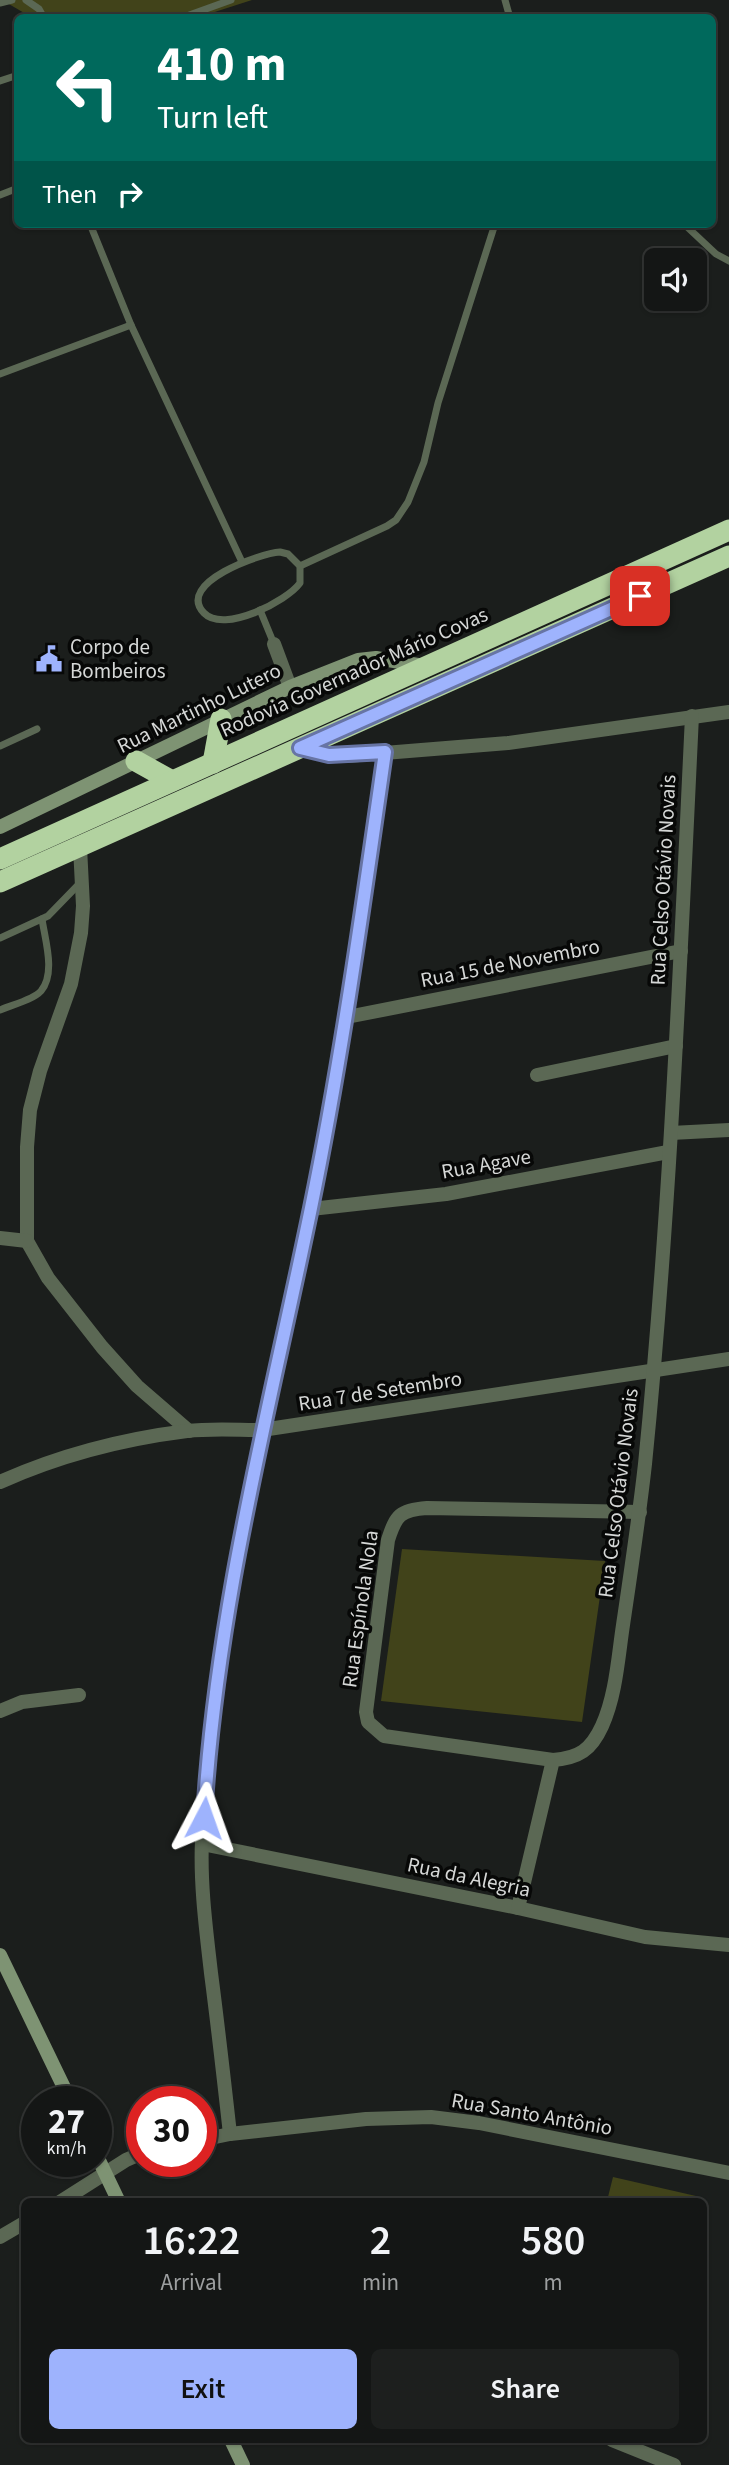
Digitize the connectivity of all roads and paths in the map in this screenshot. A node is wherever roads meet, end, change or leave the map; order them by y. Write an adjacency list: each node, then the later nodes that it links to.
1 (12, 0): 4 (lane)
2 (26, 0): 5 (lane)
3 (231, 0): 6 (lane)
4 (0, 3)
5 (42, 14)
6 (192, 14)
7 (92, 228): 11 (lane)
8 (494, 228): 16 (lane)
9 (688, 228): 10 (lane)
10 (729, 261)
11 (131, 325): 12 (lane); 15 (lane)
12 (0, 374)
13 (729, 530): 19 (highway, Rodovia Governador Mário Covas)
14 (729, 556): 26 (highway)
15 (242, 562): 16 (lane); 17 (lane)
16 (300, 566): 17 (lane)
17 (260, 610): 18 (lane)
18 (274, 644): 20 (street)
19 (424, 666): 20 (street, Rua Martinho Lutero); 29 (highway, Rodovia Governador Mário Covas)
20 (290, 687): 23 (street, Rua Martinho Lutero)
21 (729, 712): 22 (street)
22 (692, 716): 27 (street); 38 (street, Rua Celso Otávio Novais)
23 (221, 719): 28 (street, Rua Martinho Lutero); 29 (highway)
24 (37, 729): 25 (lane)
25 (0, 746)
26 (300, 748): 27 (street); 32 (highway)
27 (385, 752): 40 (street)
28 (136, 761): 30 (highway); 31 (street, Rua Martinho Lutero)
29 (213, 763): 30 (highway, Rodovia Governador Mário Covas)
30 (172, 781): 33 (highway, Rodovia Governador Mário Covas)
31 (0, 827)
32 (80, 847): 34 (street); 35 (highway)
33 (0, 859)
34 (82, 881): 36 (lane); 48 (street)
35 (0, 882)
36 (42, 919): 37 (lane); 39 (lane)
37 (0, 938)
38 (681, 951): 40 (street, Rua 15 de Novembro); 41 (street, Rua Celso Otávio Novais)
39 (0, 1010)
40 (347, 1017): 46 (street)
41 (676, 1046): 42 (street); 44 (street, Rua Celso Otávio Novais)
42 (537, 1075)
43 (729, 1130): 44 (street)
44 (671, 1133): 45 (street, Rua Celso Otávio Novais)
45 (668, 1152): 46 (street, Rua Agave); 50 (street, Rua Celso Otávio Novais)
46 (311, 1209): 51 (street)
47 (0, 1238): 48 (street)
48 (27, 1241): 52 (street)
49 (729, 1359): 50 (street, Rua 7 de Setembro)
50 (654, 1369): 51 (street, Rua 7 de Setembro); 54 (street, Rua Celso Otávio Novais)
51 (262, 1430): 52 (street, Rua 7 de Setembro); 58 (street)
52 (189, 1431): 53 (street, Rua 7 de Setembro)
53 (0, 1482)
54 (640, 1513): 57 (street, Rua Celso Otávio Novais); 57 (street, Rua Espínola Nola)
55 (79, 1695): 56 (street)
56 (0, 1711)
57 (553, 1760): 59 (street)
58 (202, 1844): 59 (street, Rua da Alegria); 63 (street)
59 (518, 1908): 60 (street, Rua da Alegria)
60 (729, 1945)
61 (0, 1955): 62 (street)
62 (63, 2086)
63 (230, 2134): 64 (street, Rua Santo Antônio); 65 (street, Rua Santo Antônio)
64 (217, 2137)
65 (729, 2173)
66 (101, 2177): 68 (street)
67 (107, 2177): 69 (street)
68 (67, 2198)
69 (117, 2198)
70 (21, 2225): 71 (street)
71 (0, 2237)
72 (232, 2443): 74 (street)
73 (619, 2443): 75 (street)
74 (243, 2465)
75 (674, 2465)

